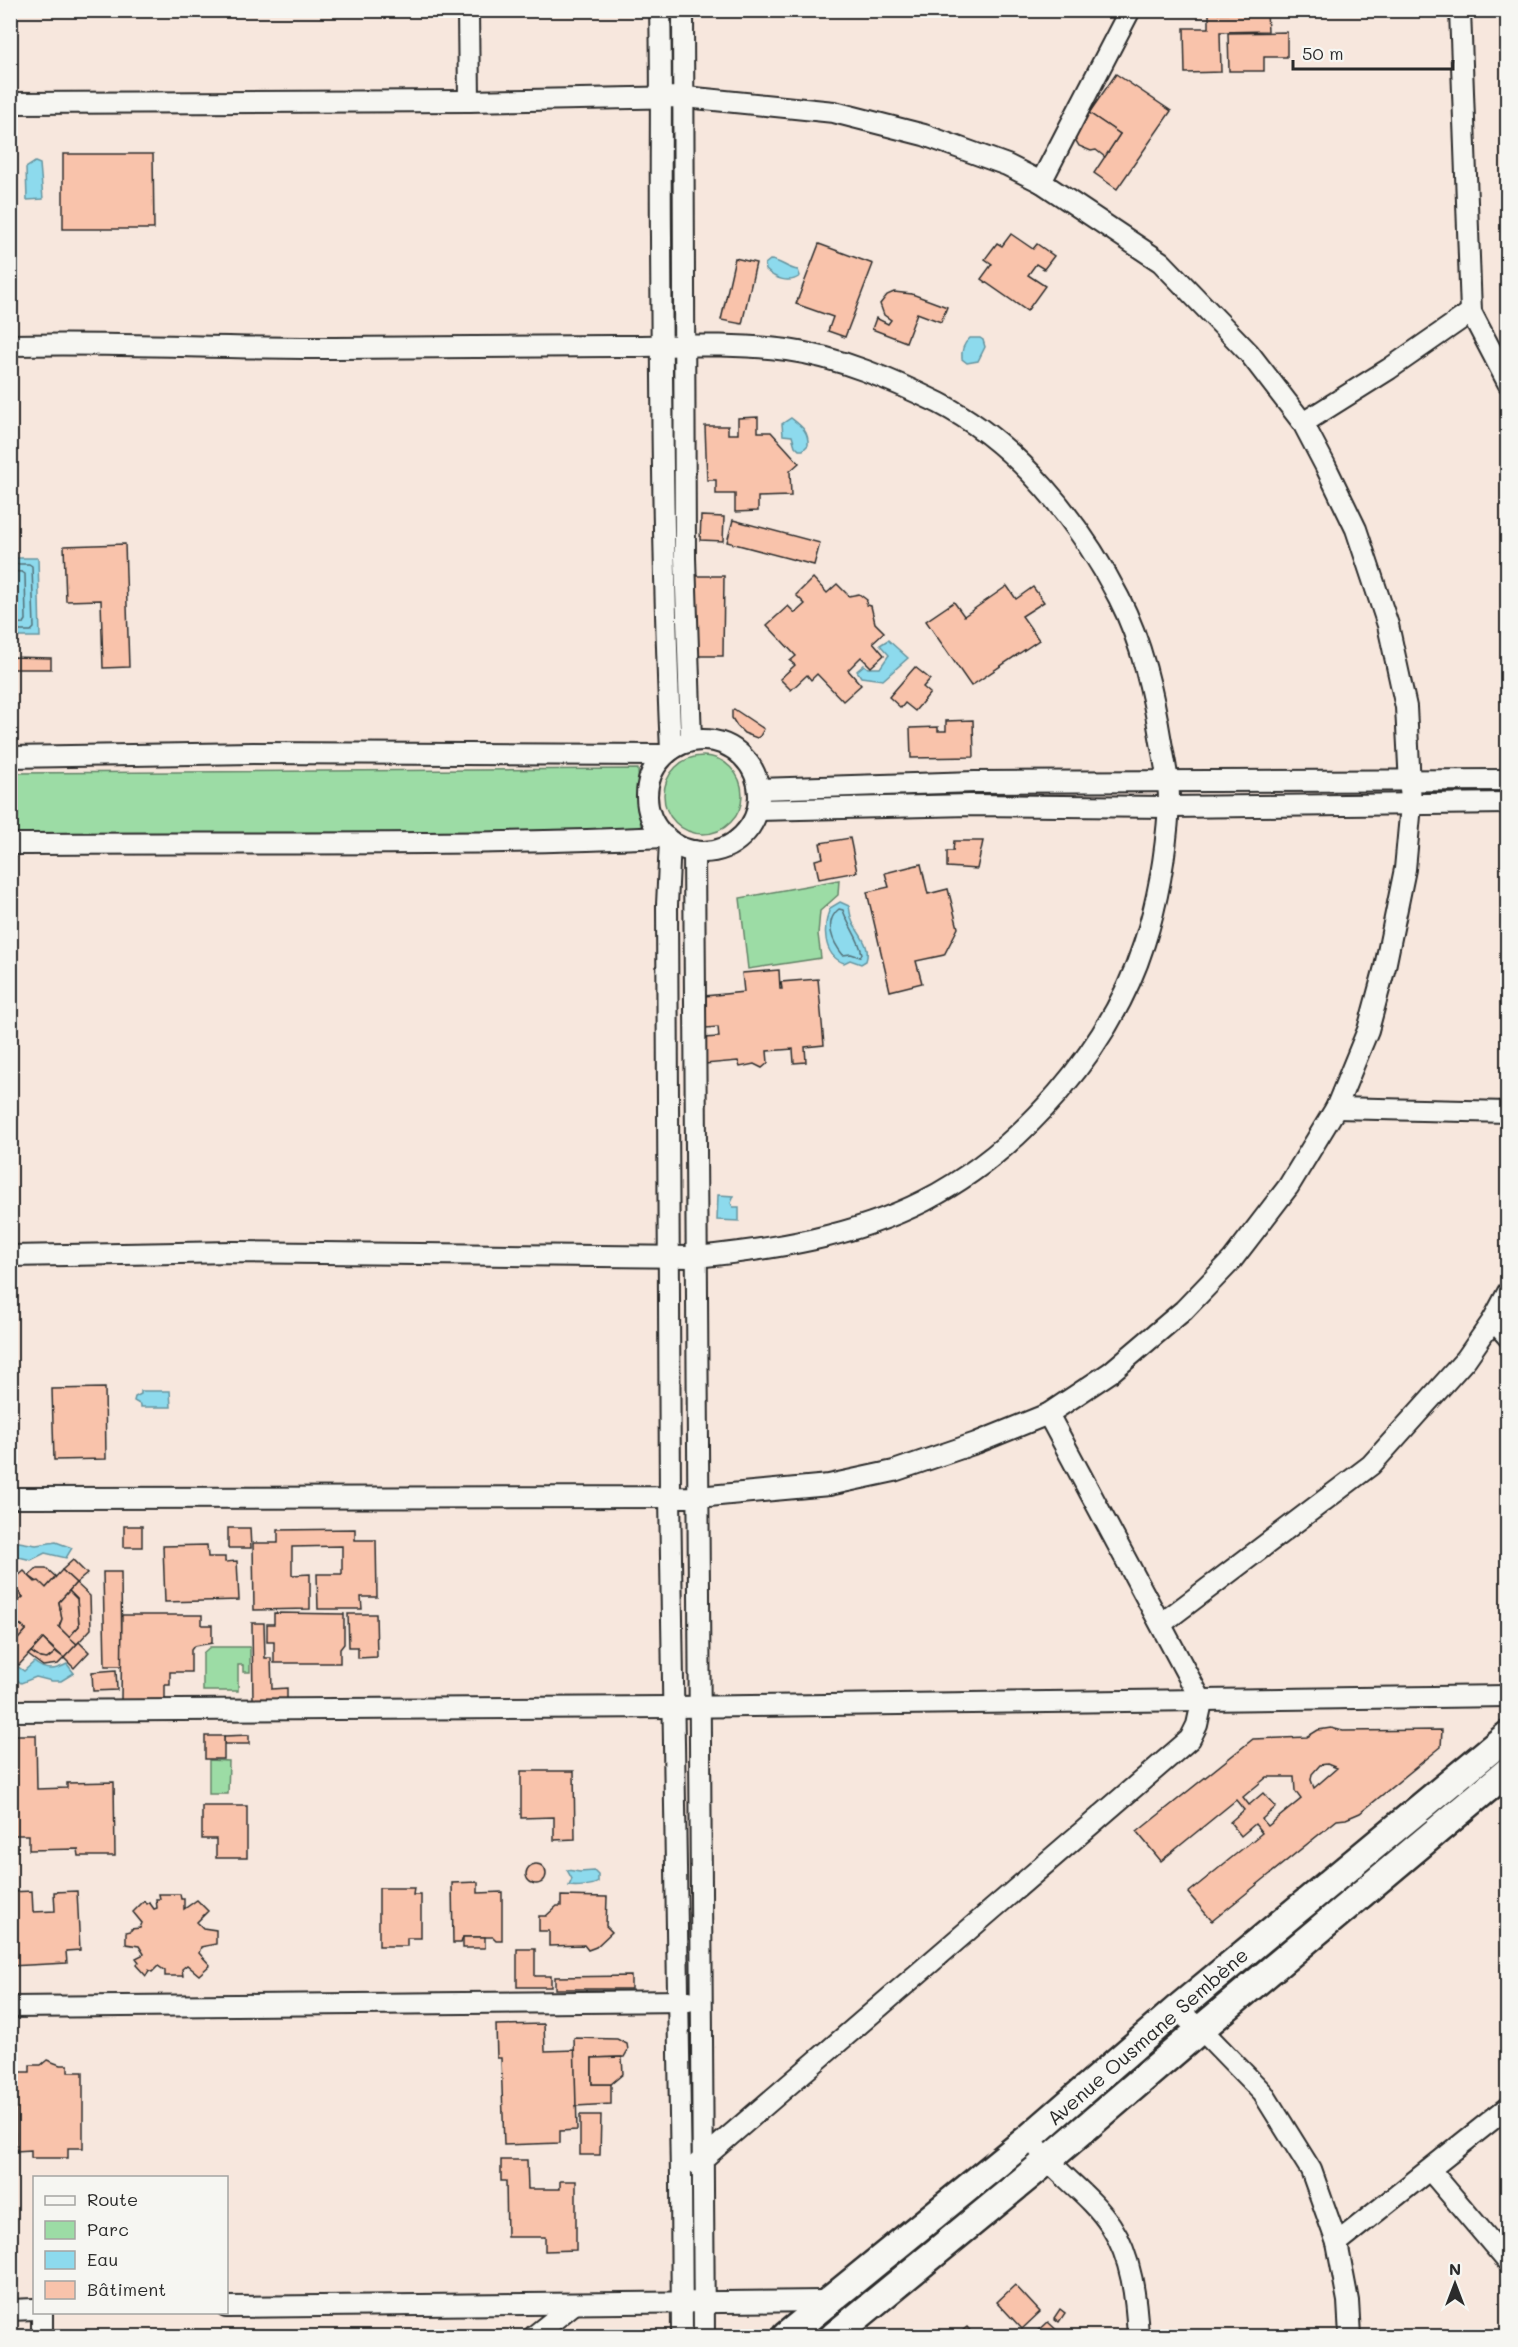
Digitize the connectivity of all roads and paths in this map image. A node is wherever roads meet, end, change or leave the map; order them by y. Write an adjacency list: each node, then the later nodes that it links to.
1 (468, 10): 8 (street)
2 (660, 10): 6 (street)
3 (683, 10): 7 (street)
4 (1130, 10): 10 (street)
5 (1460, 10): 11 (street)
6 (663, 97): 7 (street); 8 (street); 13 (street)
7 (685, 98): 10 (street); 14 (street)
8 (469, 101): 9 (street)
9 (10, 103)
10 (1041, 182): 16 (street)
11 (1471, 312): 15 (street); 16 (street)
12 (10, 345): 13 (street)
13 (661, 346): 14 (street); 18 (street)
14 (684, 346): 17 (street); 22 (street)
15 (1508, 383)
16 (1303, 423): 21 (street)
17 (690, 741): 18 (street); 23 (street)
18 (668, 753): 19 (street); 28 (street)
19 (10, 757)
20 (1508, 780): 21 (street)
21 (1410, 781): 22 (street); 25 (street)
22 (1168, 783): 23 (street); 26 (street)
23 (759, 789): 27 (street)
24 (1508, 803): 25 (street)
25 (1411, 805): 26 (street); 31 (street)
26 (1168, 807): 27 (street); 35 (street)
27 (758, 810): 30 (street)
28 (668, 839): 29 (street); 30 (street); 34 (street)
29 (10, 844)
30 (694, 851): 35 (street)
31 (1336, 1108): 32 (street); 39 (street)
32 (1508, 1112)
33 (10, 1256): 34 (street)
34 (669, 1257): 35 (street); 40 (street)
35 (696, 1257): 41 (street)
36 (1508, 1292): 37 (street)
37 (1493, 1320): 38 (street); 43 (street)
38 (1508, 1337)
39 (1048, 1414): 41 (street); 43 (street)
40 (670, 1496): 41 (street); 42 (street); 47 (street)
41 (698, 1497): 46 (street)
42 (10, 1498)
43 (1161, 1624): 45 (street)
44 (1508, 1696): 45 (street)
45 (1202, 1702): 46 (street); 58 (street)
46 (700, 1706): 47 (street); 52 (street)
47 (674, 1707): 48 (street); 51 (street)
48 (10, 1711)
49 (1508, 1735): 54 (main road, Avenue Ousmane Sembène)
50 (1508, 1771): 55 (main road, Avenue Ousmane Sembène)
51 (678, 2001): 52 (street); 53 (street); 61 (street)
52 (702, 2001): 58 (street)
53 (10, 2007)
54 (1176, 2010): 55 (street); 57 (main road, Avenue Ousmane Sembène)
55 (1201, 2029): 59 (main road, Avenue Ousmane Sembène); 62 (street)
56 (1508, 2107): 60 (street)
57 (1030, 2137): 59 (street); 64 (main road, Avenue Ousmane Sembène)
58 (702, 2159): 61 (street); 66 (street)
59 (1048, 2160): 77 (main road, Avenue Ousmane Sembène); 78 (street)
60 (1430, 2170): 62 (street); 63 (street)
61 (681, 2177): 65 (street)
62 (1337, 2243): 79 (street)
63 (1508, 2262)
64 (827, 2301): 66 (street); 76 (main road, Avenue Ousmane Sembène)
65 (682, 2303): 66 (street); 67 (street); 74 (street)
66 (703, 2303): 75 (street)
67 (574, 2304): 68 (street); 73 (street)
68 (228, 2307)
69 (33, 2309): 70 (street)
70 (10, 2310)
71 (42, 2314): 72 (street)
72 (42, 2337)
73 (534, 2337)
74 (682, 2337)
75 (704, 2337)
76 (786, 2337)
77 (834, 2337)
78 (1138, 2337)
79 (1350, 2337)

